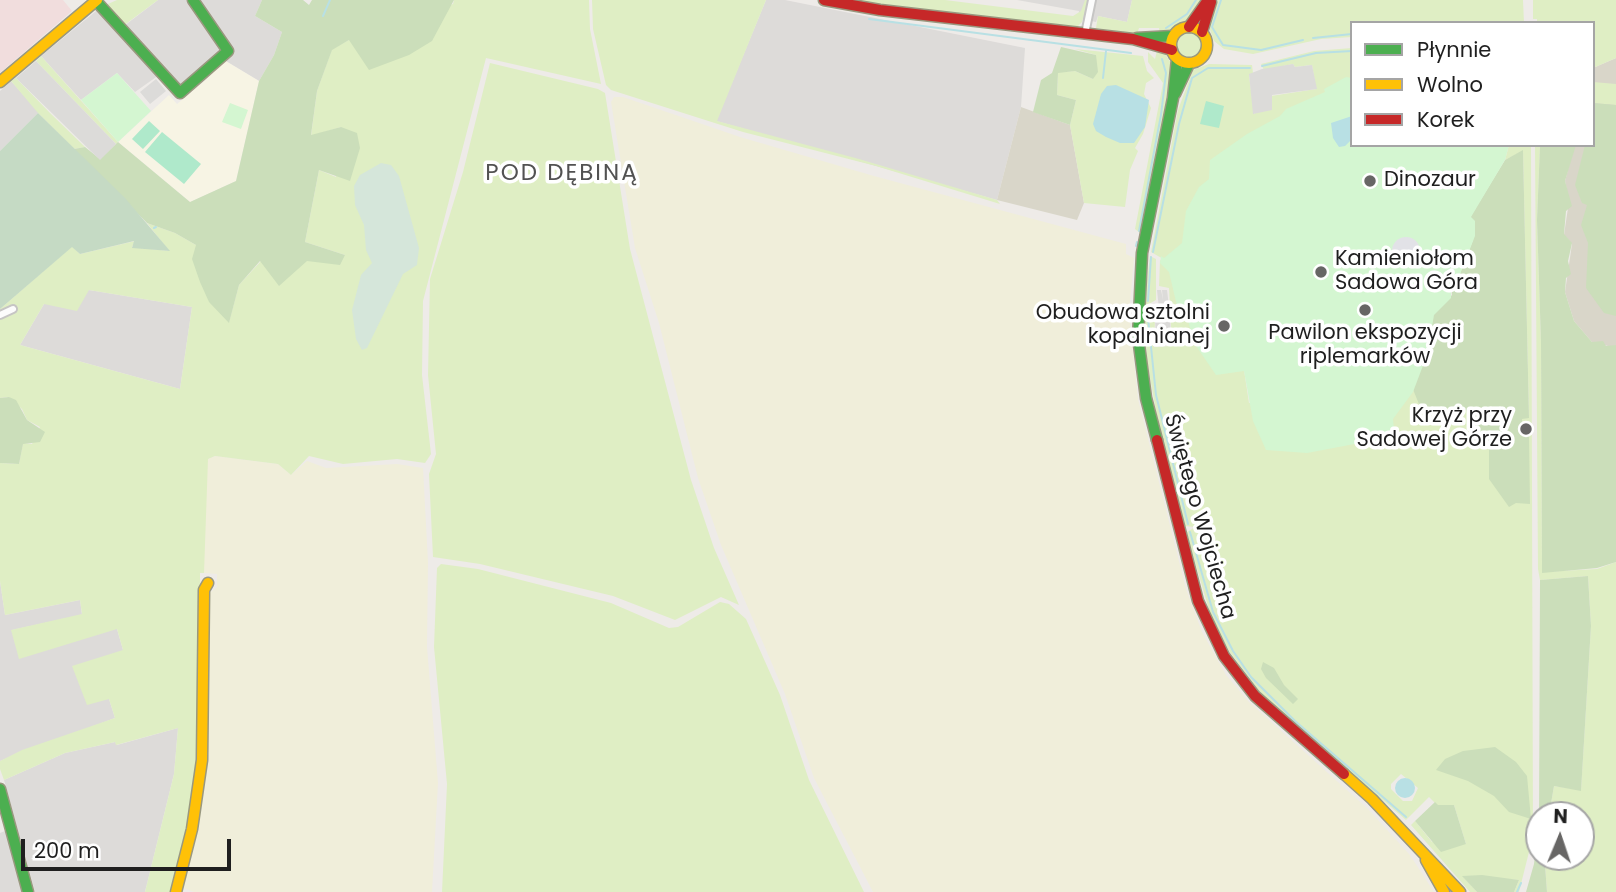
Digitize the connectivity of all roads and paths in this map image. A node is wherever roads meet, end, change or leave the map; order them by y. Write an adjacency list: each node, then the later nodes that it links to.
1 (96, 0): 2 (street); 13 (street)
2 (193, 0)
3 (824, 0): 8 (street)
4 (1092, 0): 8 (street)
5 (1210, 0): 6 (street); 7 (street)
6 (1189, 27): 7 (street); 9 (street)
7 (1202, 32): 12 (street)
8 (1086, 34): 10 (street)
9 (1173, 36): 10 (street); 11 (street)
10 (1133, 39): 11 (street)
11 (1174, 54): 12 (street); 14 (street, Świętego Wojciecha)
12 (1189, 64): 14 (street, Świętego Wojciecha)
13 (0, 82)
14 (1173, 98): 19 (street, Świętego Wojciecha)
15 (13, 309): 16 (street)
16 (0, 315)
17 (208, 583): 21 (street)
18 (0, 789): 20 (street)
19 (1419, 847): 22 (street); 23 (street, Świętego Wojciecha)
20 (28, 892)
21 (176, 892)
22 (1444, 892)
23 (1460, 892)

